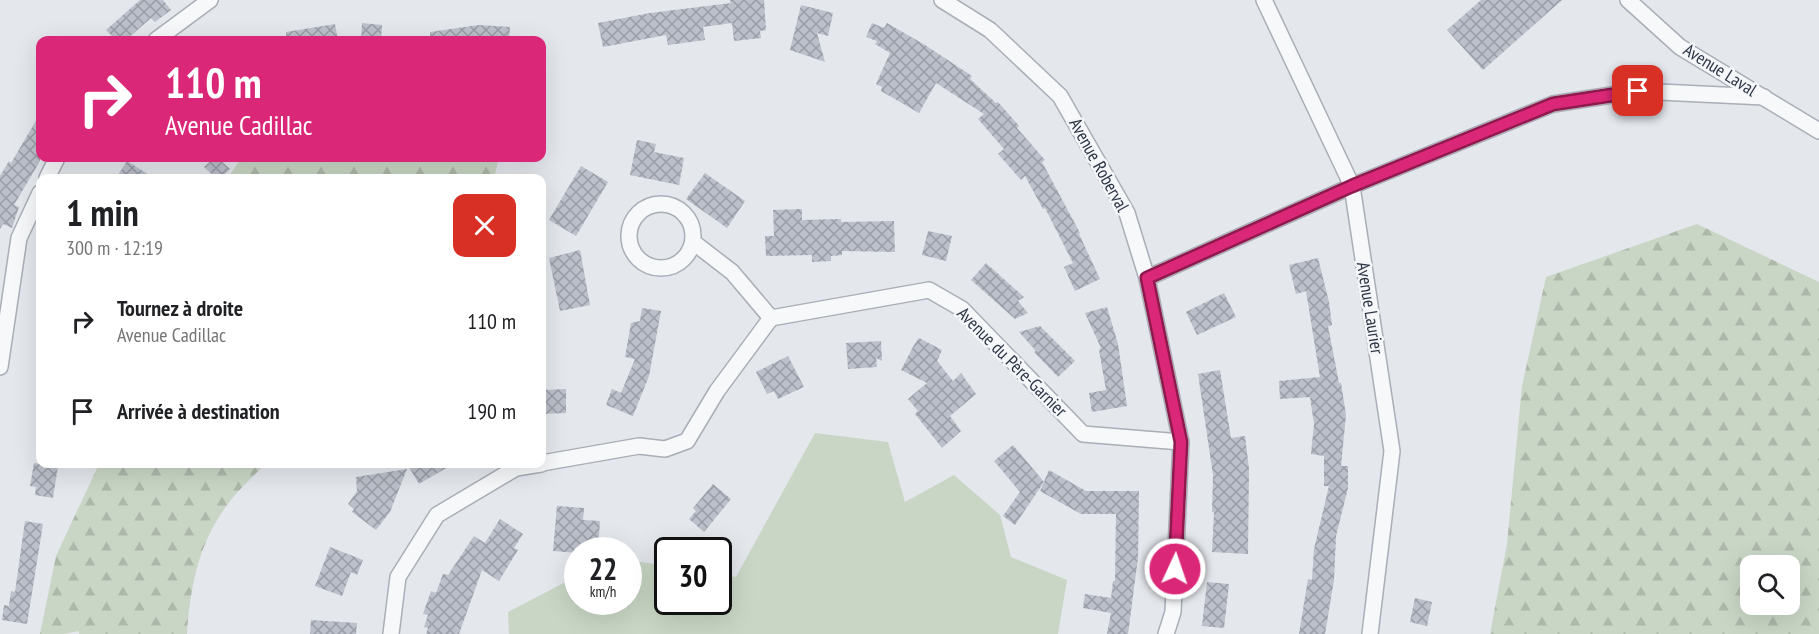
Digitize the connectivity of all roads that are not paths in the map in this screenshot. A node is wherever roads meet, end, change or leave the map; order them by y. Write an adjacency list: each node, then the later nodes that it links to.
1 (210, 0): 5 (street)
2 (942, 0): 11 (street, Avenue Roberval)
3 (1264, 0): 8 (street, Avenue Laurier)
4 (1628, 0): 6 (street, Avenue Laval)
5 (161, 36)
6 (1764, 97): 7 (street, Avenue Laval); 8 (street)
7 (1819, 131)
8 (1352, 186): 11 (street); 19 (street, Avenue Laurier)
9 (36, 202): 13 (street)
10 (693, 242): 10 (street); 12 (street)
11 (1147, 278): 14 (street, Avenue Roberval)
12 (771, 318): 14 (street, Avenue du Père-Garnier); 15 (street)
13 (0, 367)
14 (1181, 442): 18 (street, Avenue Roberval)
15 (546, 462)
16 (516, 468): 17 (street)
17 (391, 634)
18 (1166, 634)
19 (1370, 634)

